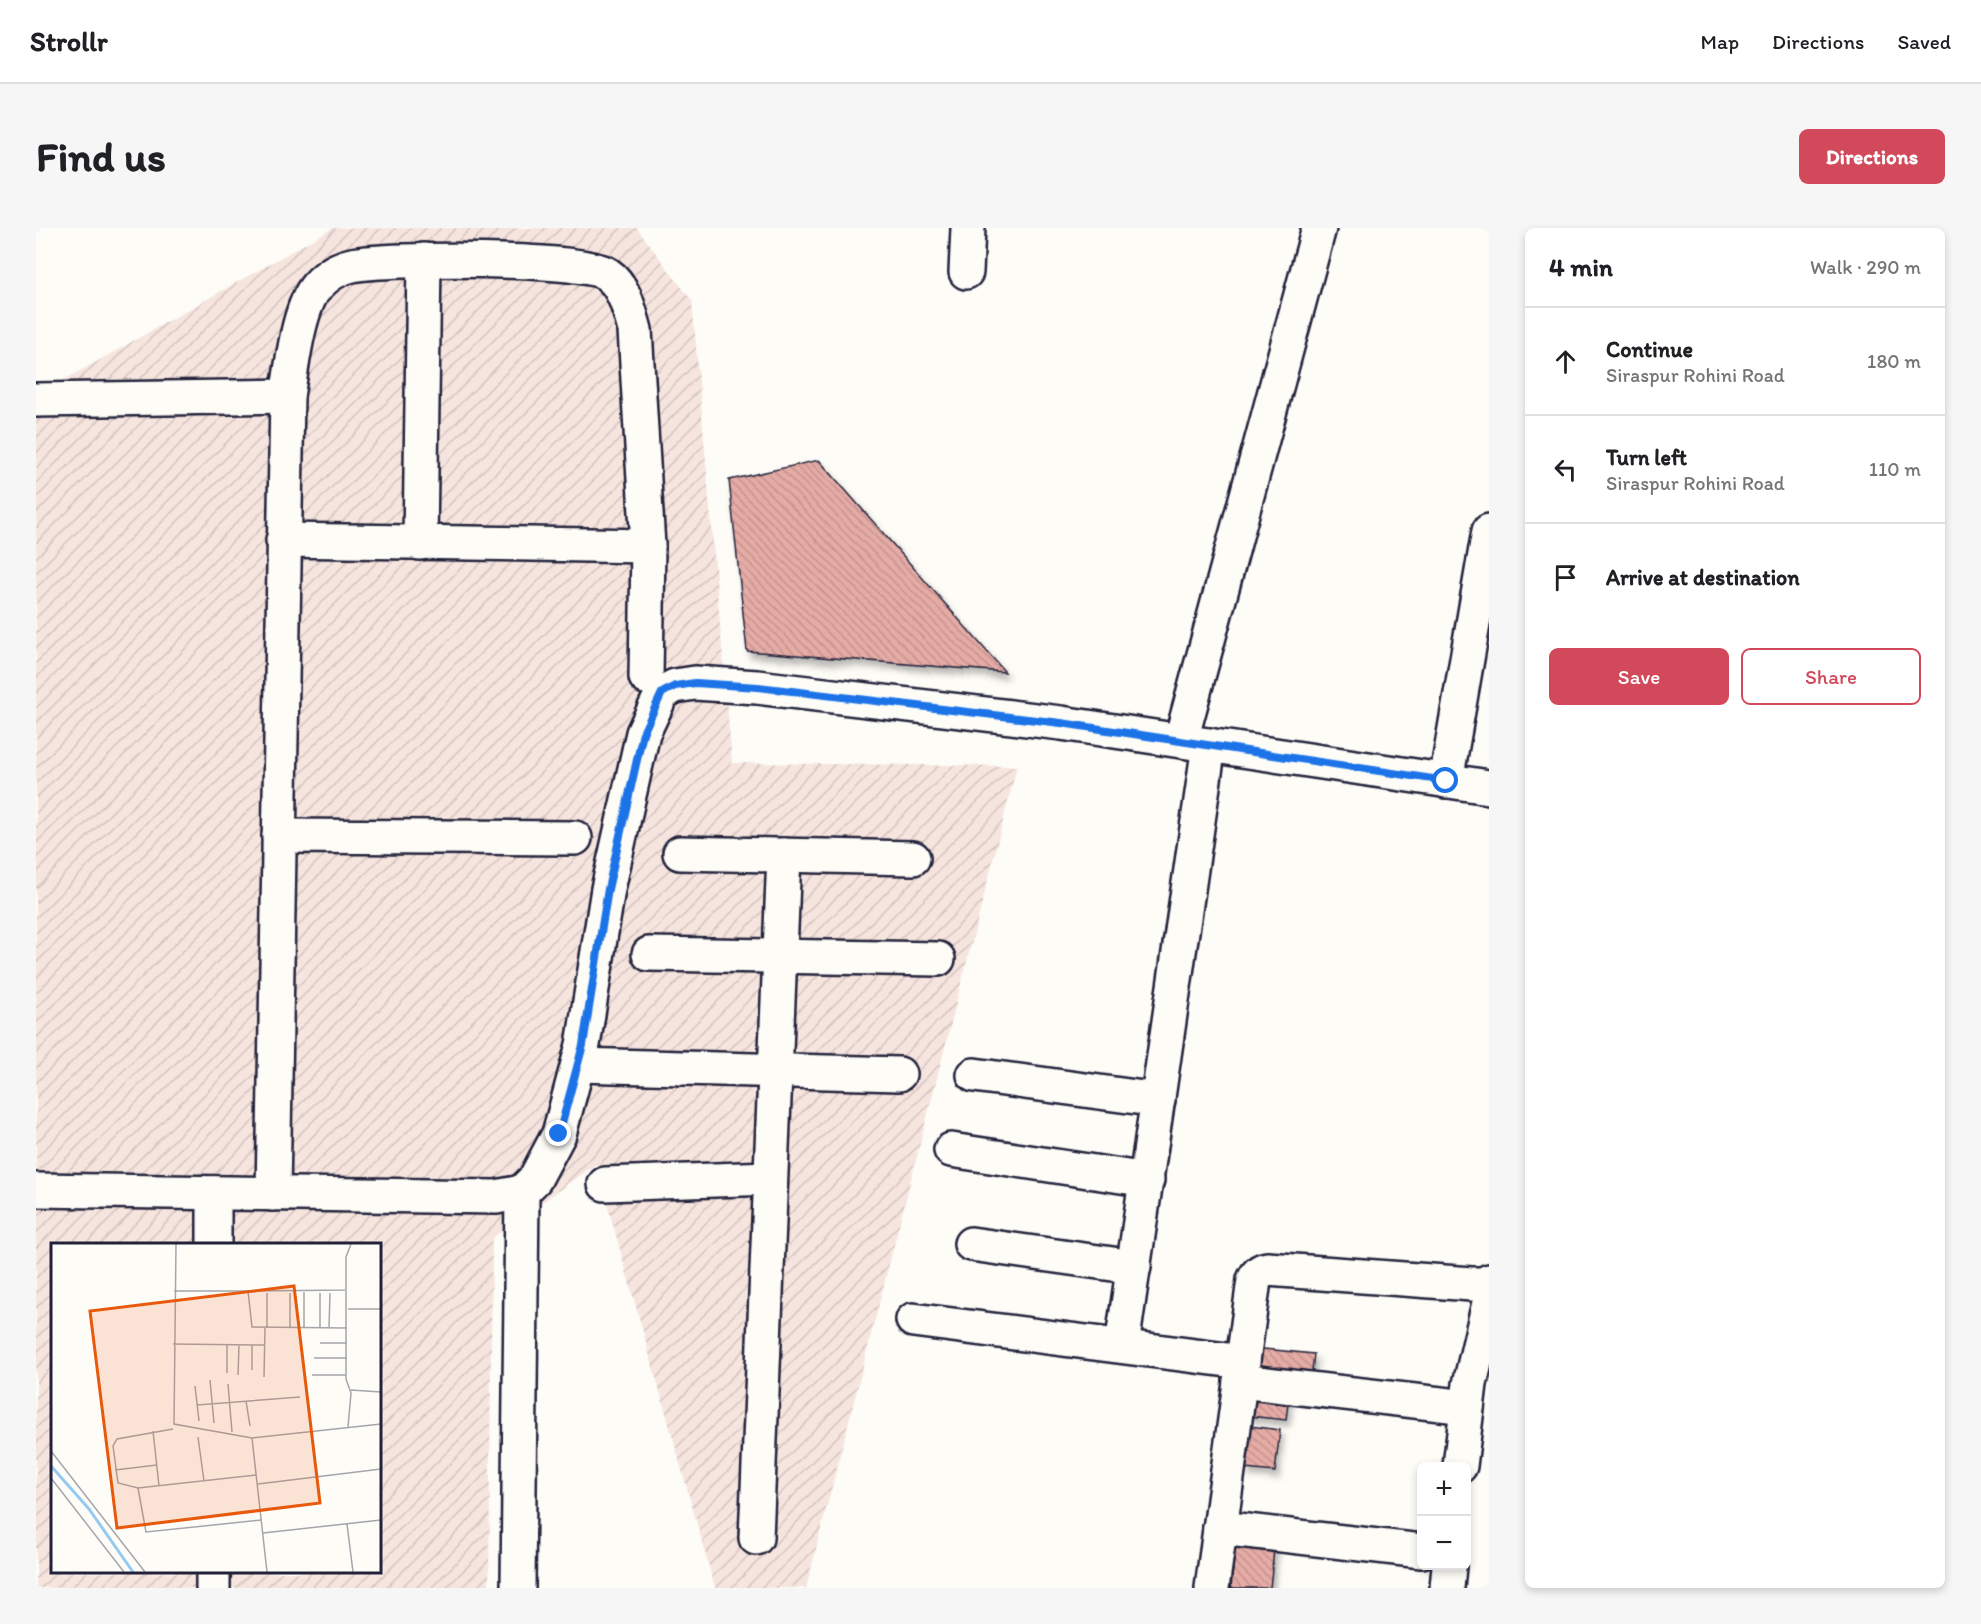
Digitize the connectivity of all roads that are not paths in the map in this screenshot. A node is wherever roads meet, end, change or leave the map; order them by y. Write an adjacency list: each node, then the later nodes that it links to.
1 (968, 228): 4 (street)
2 (1318, 228): 12 (street)
3 (424, 260): 5 (street); 9 (street); 10 (street)
4 (966, 272)
5 (287, 396): 6 (street); 8 (street)
6 (36, 400)
7 (1489, 531): 13 (street)
8 (283, 540): 9 (street); 15 (street)
9 (420, 543): 10 (street)
10 (648, 546): 11 (street)
11 (646, 677)
12 (1195, 742): 13 (street); 23 (street); 27 (street)
13 (1446, 781): 14 (street)
14 (1489, 787)
15 (279, 836): 16 (street); 35 (street)
16 (575, 838)
17 (680, 853): 18 (street)
18 (784, 855): 19 (street); 21 (street)
19 (913, 858)
20 (649, 954): 21 (street)
21 (780, 957): 22 (street); 24 (street)
22 (938, 959)
23 (578, 1065): 24 (street); 33 (street)
24 (775, 1070): 25 (street); 29 (street)
25 (899, 1074)
26 (975, 1075): 27 (street)
27 (1158, 1100): 30 (street)
28 (951, 1150): 30 (street)
29 (770, 1178): 31 (street); 47 (street)
30 (1147, 1180): 38 (street)
31 (605, 1184)
32 (36, 1190): 34 (street)
33 (522, 1192): 35 (street); 50 (street)
34 (214, 1193): 35 (street); 36 (street)
35 (273, 1194)
36 (214, 1243)
37 (971, 1244): 38 (street)
38 (1134, 1267): 42 (street)
39 (1489, 1281): 43 (street)
40 (1489, 1303): 44 (street)
41 (913, 1320): 42 (street)
42 (1122, 1346): 43 (street)
43 (1241, 1371): 44 (street); 46 (street)
44 (1467, 1407): 45 (street)
45 (1461, 1462)
46 (1220, 1528): 48 (street); 51 (street)
47 (756, 1538)
48 (1417, 1550)
49 (1449, 1570): 52 (street)
50 (518, 1588)
51 (1212, 1588)
52 (1447, 1588)

